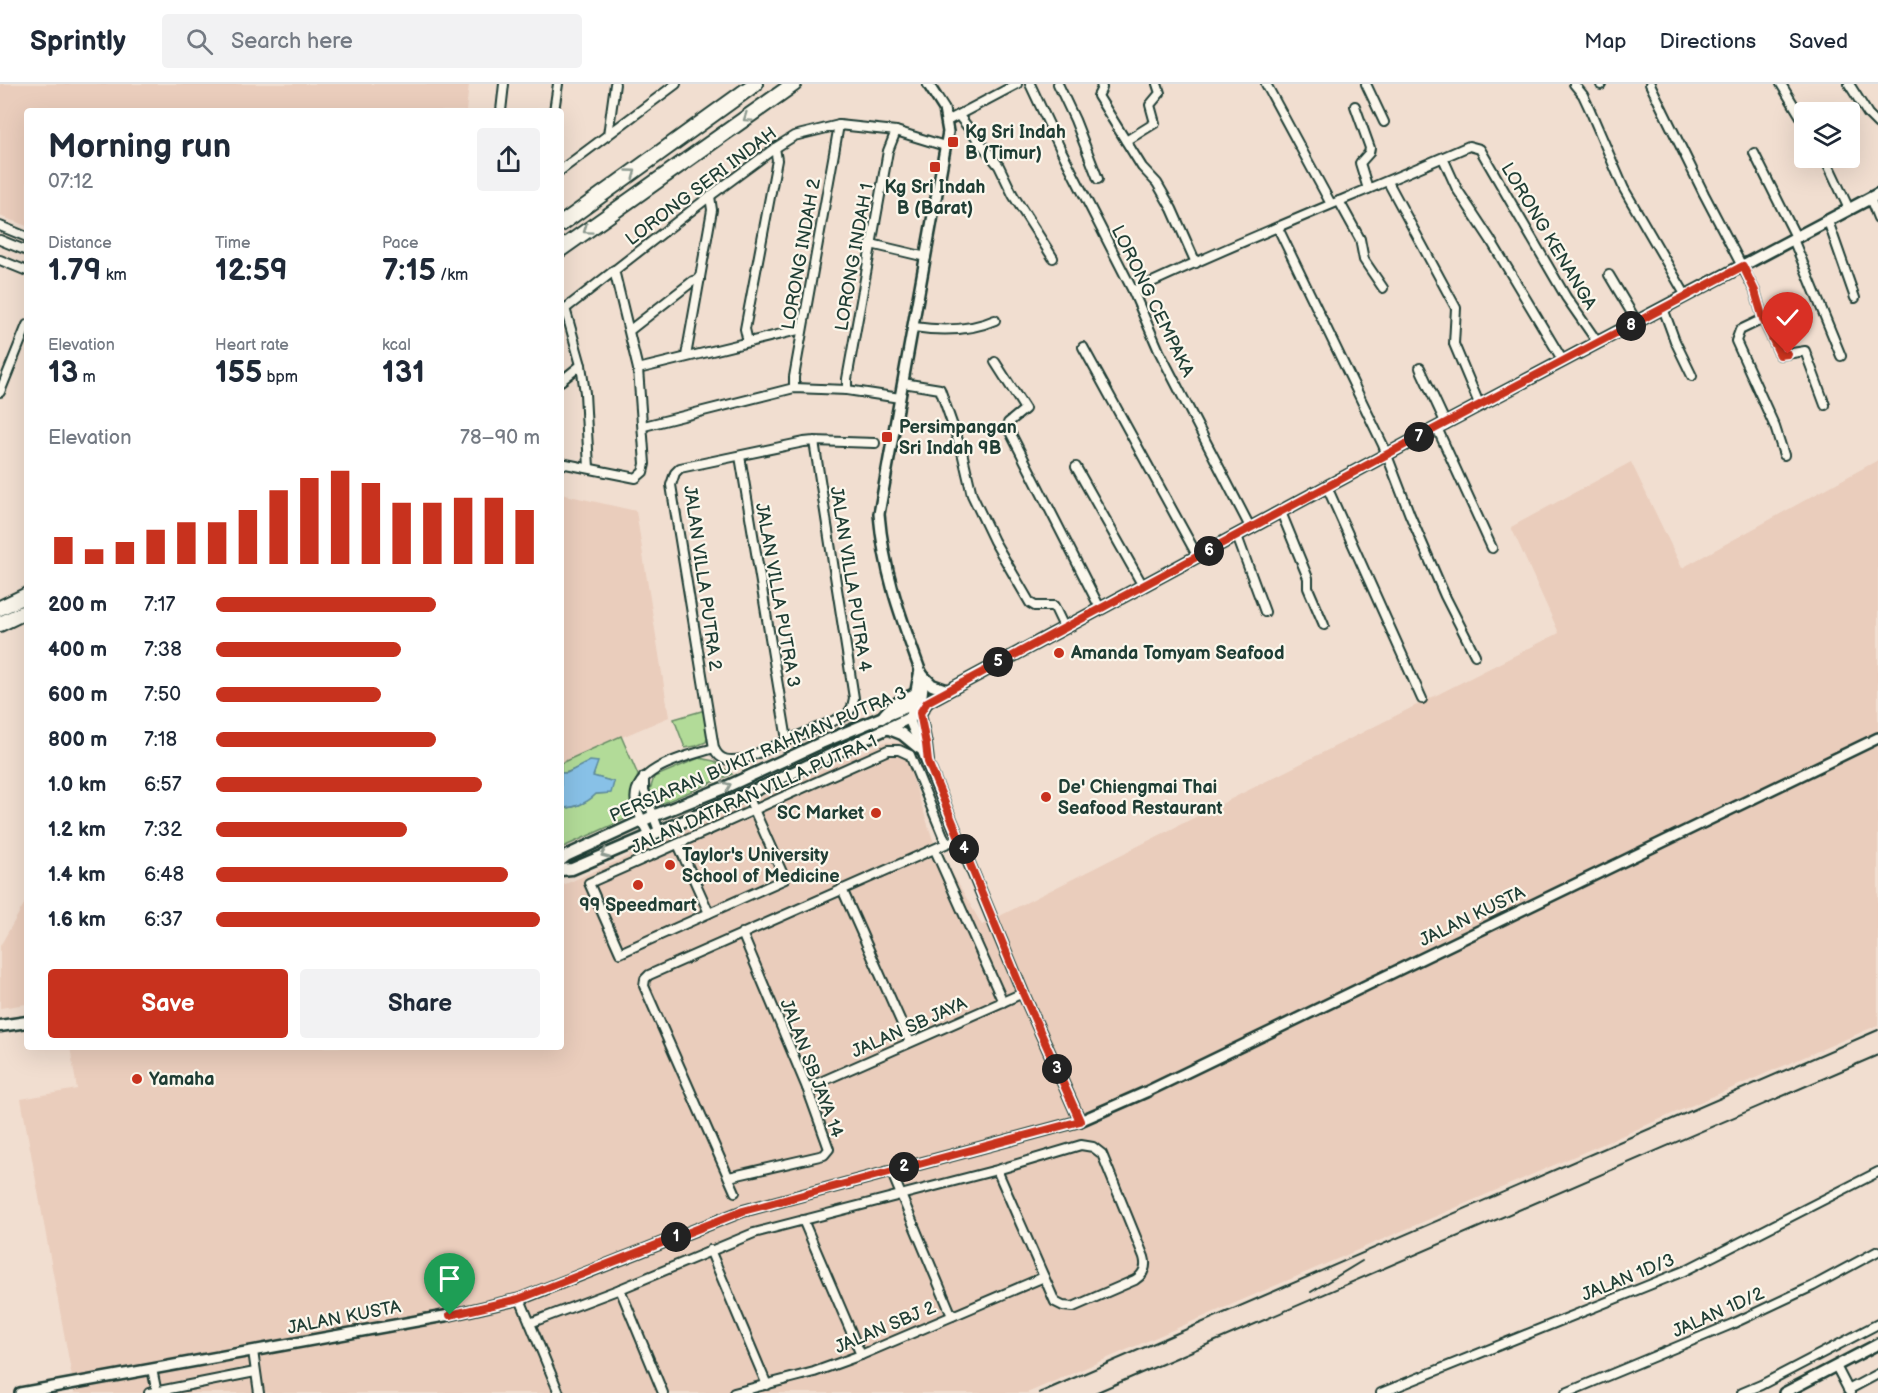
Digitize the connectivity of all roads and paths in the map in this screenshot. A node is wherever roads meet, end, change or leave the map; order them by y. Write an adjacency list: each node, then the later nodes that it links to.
1 (504, 84): 21 (street)
2 (558, 84): 22 (street)
3 (615, 84): 29 (street)
4 (676, 84): 29 (street)
5 (755, 84): 46 (highway, one-way to 5)
6 (795, 84): 53 (highway, one-way to 53)
7 (928, 84): 24 (street)
8 (1017, 84): 23 (street)
9 (1030, 84): 65 (street, LORONG CEMPAKA)
10 (1058, 84): 37 (street)
11 (1101, 84): 30 (street)
12 (1157, 84): 30 (street)
13 (1266, 84): 42 (street)
14 (1365, 84): 25 (street)
15 (1574, 84): 66 (street)
16 (1650, 84): 59 (street)
17 (1781, 84): 19 (street)
18 (1849, 84): 26 (street)
19 (1794, 105)
20 (1355, 106): 39 (street)
21 (501, 108)
22 (554, 108)
23 (959, 116): 24 (street); 56 (street)
24 (947, 121): 31 (street)
25 (1384, 122)
26 (1878, 124)
27 (839, 125): 28 (street, LORONG SERI INDAH); 32 (street, LORONG SERI INDAH); 75 (street, LORONG INDAH 2)
28 (896, 131): 31 (street, LORONG SERI INDAH); 52 (street, LORONG INDAH 1)
29 (608, 135): 35 (street)
30 (1126, 141): 58 (street)
31 (945, 146): 55 (street)
32 (775, 148): 40 (street, LORONG SERI INDAH); 78 (street)
33 (1754, 153): 50 (street)
34 (1443, 158): 38 (street); 79 (street, LORONG KENANGA); 83 (street)
35 (564, 168)
36 (1830, 168): 43 (street)
37 (1098, 179)
38 (1388, 182): 39 (street); 95 (street)
39 (1368, 189): 42 (street)
40 (710, 196): 61 (street, LORONG SERI INDAH); 63 (street)
41 (1874, 196): 43 (main road); 44 (street)
42 (1335, 202): 48 (street); 64 (street)
43 (1849, 209): 45 (main road)
44 (1878, 218)
45 (1828, 221): 50 (main road); 67 (street)
46 (564, 223)
47 (0, 226): 49 (street)
48 (1278, 228): 58 (street); 103 (street)
49 (24, 236)
50 (1794, 238): 59 (main road); 82 (street)
51 (0, 240): 54 (street)
52 (871, 244): 55 (street); 92 (street, LORONG INDAH 1)
53 (564, 247)
54 (24, 250)
55 (926, 257): 74 (street)
56 (1053, 258)
57 (0, 260): 60 (street)
58 (1196, 262): 65 (street)
59 (1743, 266): 66 (main road); 71 (street)
60 (24, 270)
61 (614, 270): 69 (street, LORONG SERI INDAH); 76 (street)
62 (1609, 274): 73 (street)
63 (700, 279): 76 (street); 81 (street)
64 (1383, 288)
65 (1133, 291): 109 (street, LORONG CEMPAKA)
66 (1686, 296): 68 (main road)
67 (1855, 297)
68 (1664, 308): 73 (main road); 88 (street)
69 (564, 309)
70 (564, 313): 85 (street)
71 (1763, 319): 96 (street); 101 (street)
72 (995, 320): 74 (street)
73 (1637, 322): 79 (main road)
74 (914, 327): 90 (street)
75 (802, 329): 78 (street); 91 (street, LORONG INDAH 2)
76 (630, 330): 87 (street)
77 (24, 332): 93 (street)
78 (748, 342): 81 (street)
79 (1598, 343): 83 (main road)
80 (1083, 347): 112 (street)
81 (686, 356): 87 (street)
82 (1841, 356)
83 (1563, 360): 95 (main road)
84 (995, 362): 116 (street)
85 (581, 365): 89 (street); 106 (street)
86 (1420, 368): 98 (street)
87 (638, 369): 97 (street)
88 (1692, 376)
89 (564, 379)
90 (903, 383): 94 (street); 121 (street)
91 (794, 388): 92 (street); 97 (street)
92 (847, 390): 94 (street)
93 (0, 392)
94 (900, 398): 123 (street)
95 (1480, 405): 98 (main road)
96 (1825, 405)
97 (644, 426): 106 (street)
98 (1442, 426): 103 (main road); 111 (street)
99 (813, 441): 100 (street, JALAN VILLA PUTRA 2); 102 (street, JALAN VILLA PUTRA 2); 129 (street, JALAN VILLA PUTRA 4)
100 (875, 443)
101 (1784, 455)
102 (740, 456): 129 (street, JALAN VILLA PUTRA 3); 131 (street, JALAN VILLA PUTRA 2)
103 (1386, 456): 107 (main road); 122 (street)
104 (564, 464): 106 (street)
105 (1076, 467): 113 (street)
106 (589, 468)
107 (1327, 487): 108 (main road); 125 (street)
108 (1281, 512): 109 (main road); 120 (street)
109 (1251, 529): 110 (main road)
110 (1237, 536): 112 (main road); 118 (street)
111 (1492, 548)
112 (1198, 556): 113 (main road)
113 (1143, 586): 116 (main road)
114 (24, 597): 115 (highway)
115 (0, 608)
116 (1100, 608): 121 (main road)
117 (24, 612): 119 (highway)
118 (1265, 612)
119 (0, 624)
120 (1324, 625)
121 (1065, 627): 124 (main road)
122 (1475, 655)
123 (922, 673): 124 (main road); 126 (street)
124 (946, 690): 126 (main road)
125 (1422, 699)
126 (918, 706): 127 (main road, PERSIARAN BUKIT RAHMAN PUTRA 3); 127 (main road); 132 (street); 134 (street)
127 (885, 723): 130 (main road, PERSIARAN BUKIT RAHMAN PUTRA 3); 132 (main road); 133 (main road, PERSIARAN BUKIT RAHMAN PUTRA 3)
128 (1878, 738): 157 (street, JALAN KUSTA)
129 (787, 740): 131 (street, JALAN VILLA PUTRA 4)
130 (821, 743): 133 (main road); 139 (main road, PERSIARAN BUKIT RAHMAN PUTRA 3, one-way to 130)
131 (714, 748): 135 (street)
132 (919, 748): 134 (street)
133 (836, 753): 136 (main road, PERSIARAN BUKIT RAHMAN PUTRA 3)
134 (928, 762): 138 (street)
135 (644, 777): 139 (street); 139 (street)
136 (747, 794): 137 (street); 141 (main road, PERSIARAN BUKIT RAHMAN PUTRA 3)
137 (754, 810): 140 (street, JALAN DATARAN VILLA PUTRA 1); 144 (street, JALAN DATARAN VILLA PUTRA 1); 149 (street)
138 (949, 813): 140 (street); 142 (street)
139 (648, 818): 141 (street); 146 (main road, PERSIARAN BUKIT RAHMAN PUTRA 3)
140 (936, 818): 143 (street, JALAN DATARAN VILLA PUTRA 1)
141 (654, 833): 147 (main road, PERSIARAN BUKIT RAHMAN PUTRA 3, one-way to 147)
142 (959, 838): 143 (street); 151 (street)
143 (946, 843): 145 (street)
144 (678, 844): 149 (street); 149 (street, JALAN DATARAN VILLA PUTRA 1)
145 (934, 850): 148 (street); 152 (street)
146 (564, 857)
147 (564, 870)
148 (842, 889): 150 (street); 155 (street)
149 (709, 913)
150 (742, 933): 156 (street, JALAN SB JAYA 14); 161 (street)
151 (1023, 993): 152 (street, JALAN SB JAYA); 157 (street)
152 (1003, 1002): 155 (street, JALAN SB JAYA)
153 (24, 1022): 154 (main road)
154 (0, 1026)
155 (910, 1042): 156 (street, JALAN SB JAYA)
156 (807, 1088): 161 (street, JALAN SB JAYA 14)
157 (1080, 1121): 159 (street, JALAN KUSTA)
158 (997, 1170): 163 (street); 167 (street); 167 (street)
159 (891, 1171): 163 (street); 169 (street, JALAN KUSTA)
160 (1878, 1172): 189 (street, JALAN 1D/3)
161 (729, 1177): 162 (street)
162 (735, 1192)
163 (901, 1194): 164 (street); 170 (street)
164 (803, 1220): 165 (street); 175 (street)
165 (710, 1250): 168 (street); 180 (street)
166 (1878, 1251): 190 (street, JALAN 1D/2)
167 (1044, 1277): 170 (street, JALAN SBJ 2)
168 (620, 1289): 171 (street); 187 (street)
169 (519, 1299): 171 (street); 174 (street, JALAN KUSTA)
170 (952, 1316): 175 (street, JALAN SBJ 2)
171 (530, 1323): 186 (street)
172 (1878, 1324): 191 (street)
173 (1878, 1344): 176 (street)
174 (253, 1351): 177 (street, JALAN KUSTA); 178 (street)
175 (861, 1355): 180 (street, JALAN SBJ 2)
176 (1836, 1366): 182 (street); 192 (street)
177 (152, 1369): 183 (street, JALAN KUSTA); 184 (street)
178 (255, 1372): 181 (street); 185 (street)
179 (1878, 1374): 182 (street)
180 (767, 1385): 188 (street, JALAN SBJ 2)
181 (178, 1390): 184 (street)
182 (1849, 1391)
183 (20, 1393)
184 (154, 1393)
185 (259, 1393)
186 (559, 1393)
187 (663, 1393)
188 (734, 1393)
189 (1382, 1393)
190 (1566, 1393)
191 (1742, 1393)
192 (1784, 1393)

